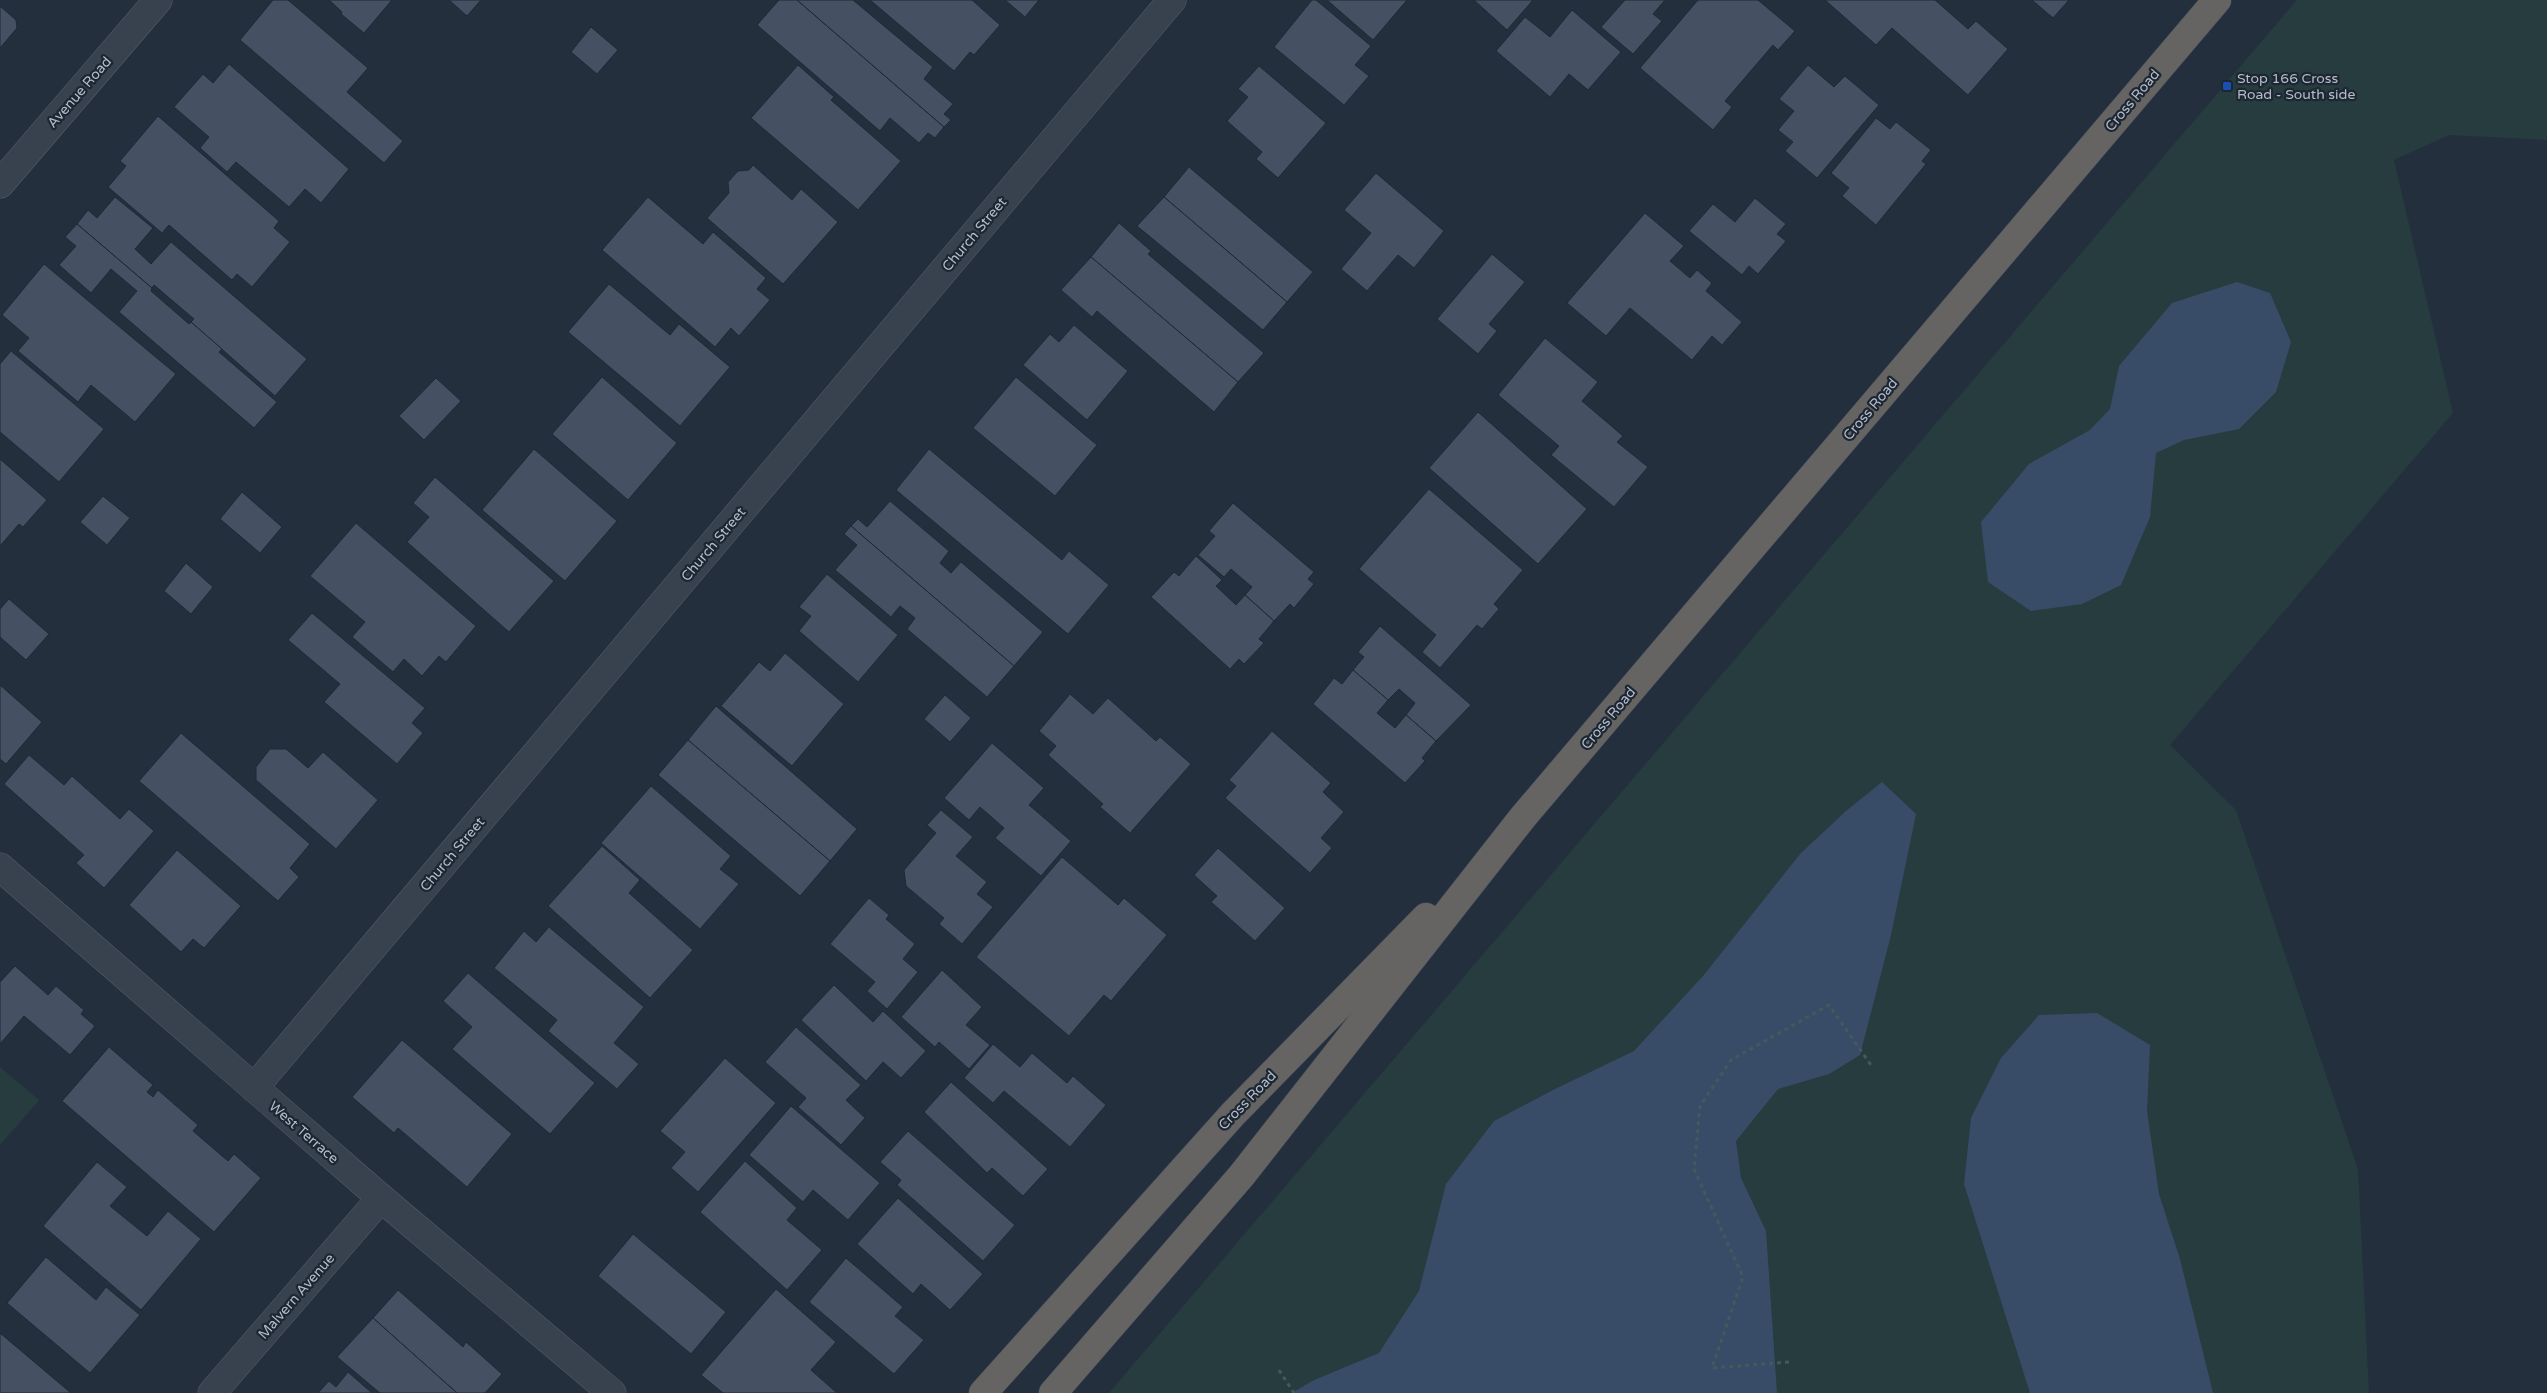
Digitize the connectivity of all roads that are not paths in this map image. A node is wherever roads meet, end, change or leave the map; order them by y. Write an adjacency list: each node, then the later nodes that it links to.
1 (158, 0): 4 (street, Avenue Road)
2 (1172, 0): 7 (street, Church Street)
3 (2217, 0): 5 (highway, Cross Road)
4 (0, 184)
5 (1523, 818): 11 (highway, Cross Road); 12 (highway, Cross Road)
6 (0, 867): 7 (street, West Terrace)
7 (254, 1088): 8 (street, West Terrace)
8 (381, 1198): 9 (street, Malvern Avenue); 10 (street, West Terrace)
9 (212, 1393)
10 (612, 1393)
11 (983, 1393)
12 (1053, 1393)

